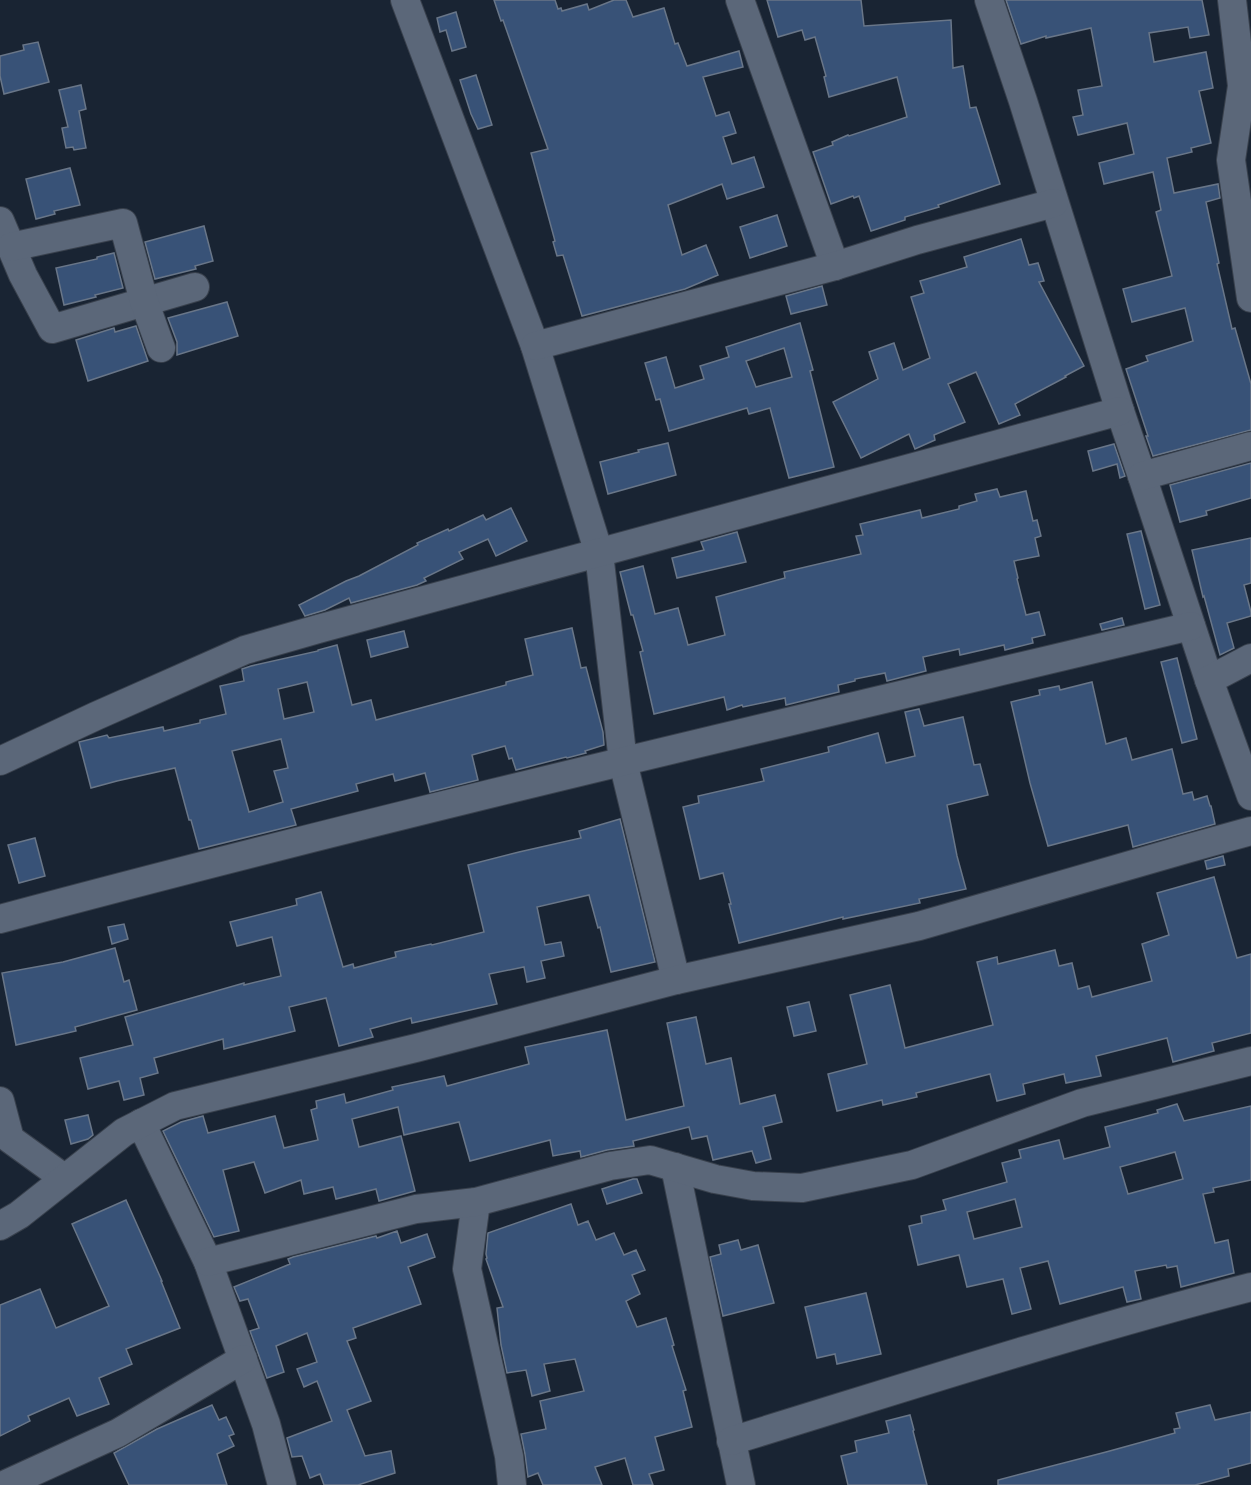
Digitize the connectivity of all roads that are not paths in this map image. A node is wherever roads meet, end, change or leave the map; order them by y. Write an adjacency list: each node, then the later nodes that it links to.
1 (405, 0): 11 (street)
2 (740, 0): 7 (street)
3 (989, 0): 5 (street)
4 (1232, 0): 9 (street)
5 (1054, 202): 7 (street); 13 (street)
6 (6, 234): 10 (street); 10 (street)
7 (835, 266): 11 (street)
8 (195, 287): 10 (street)
9 (1251, 298)
10 (144, 301): 12 (street)
11 (535, 346): 16 (street)
12 (161, 348)
13 (1120, 411): 15 (street); 16 (street)
14 (1251, 446): 15 (street)
15 (1142, 476): 17 (street)
16 (599, 553): 20 (street); 21 (street)
17 (1191, 627): 19 (street); 21 (street)
18 (1251, 658): 19 (street)
19 (1209, 680): 22 (street)
20 (0, 761)
21 (623, 762): 24 (street); 25 (street)
22 (1251, 796)
23 (1251, 831): 25 (street)
24 (0, 920)
25 (676, 980): 28 (street)
26 (1251, 1061): 29 (street)
27 (0, 1101): 30 (street)
28 (141, 1123): 30 (street); 33 (street)
29 (675, 1167): 31 (street); 36 (street)
30 (64, 1179): 32 (street)
31 (476, 1202): 33 (street); 39 (street)
32 (0, 1226)
33 (208, 1262): 35 (street)
34 (1251, 1287): 36 (street)
35 (243, 1359): 37 (street); 38 (street)
36 (731, 1441): 40 (street)
37 (4, 1485)
38 (282, 1485)
39 (512, 1485)
40 (741, 1485)

